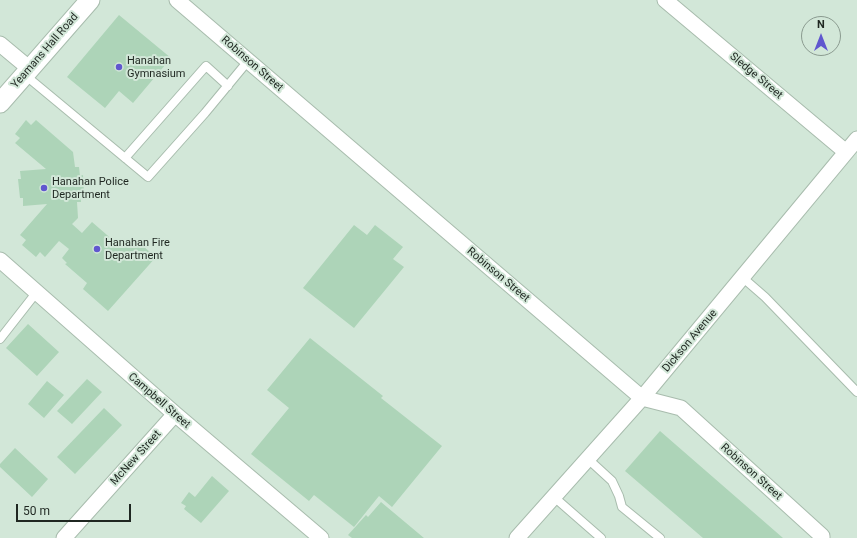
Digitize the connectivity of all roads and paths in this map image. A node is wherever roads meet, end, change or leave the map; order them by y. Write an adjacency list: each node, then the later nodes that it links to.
1 (90, 0): 6 (street, Yeamans Hall Road)
2 (666, 0): 10 (street, Sledge Street)
3 (180, 1): 5 (street, Robinson Street)
4 (0, 44): 6 (street)
5 (248, 61): 7 (lane); 17 (street, Robinson Street)
6 (27, 72): 8 (street, Yeamans Hall Road); 11 (lane)
7 (228, 86): 11 (lane); 11 (lane)
8 (0, 103)
9 (857, 139): 10 (street, Dickson Avenue)
10 (846, 152): 13 (street, Dickson Avenue)
11 (125, 158)
12 (0, 260): 14 (street, Campbell Street)
13 (742, 277): 16 (lane); 17 (street, Dickson Avenue)
14 (36, 293): 15 (lane); 18 (street, Campbell Street)
15 (0, 339)
16 (857, 392)
17 (642, 398): 19 (street, Dickson Avenue); 26 (street, Robinson Street)
18 (175, 414): 21 (street, McNew Street); 22 (street, Campbell Street)
19 (588, 459): 20 (street, Dickson Avenue); 25 (lane)
20 (554, 497): 23 (street, Dickson Avenue); 24 (lane)
21 (64, 538)
22 (322, 538)
23 (517, 538)
24 (601, 538)
25 (660, 538)
26 (822, 538)

